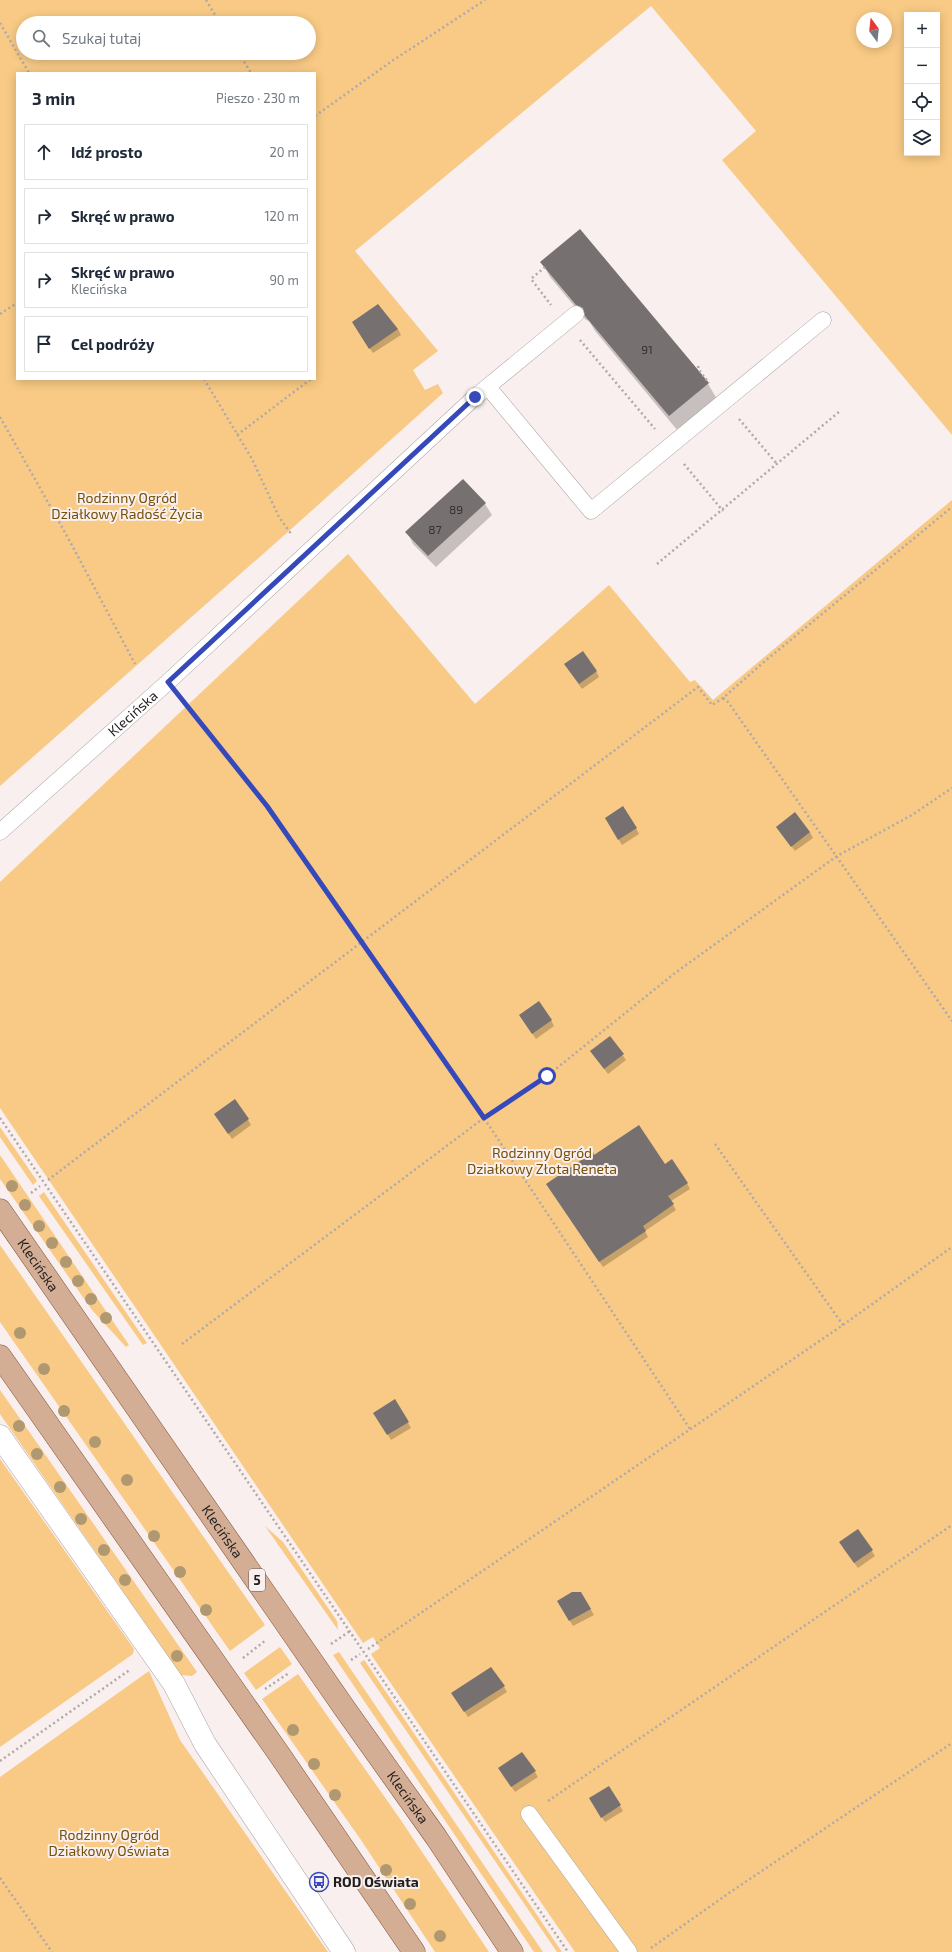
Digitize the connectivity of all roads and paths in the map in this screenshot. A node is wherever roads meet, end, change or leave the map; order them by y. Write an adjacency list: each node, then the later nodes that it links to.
1 (206, 0): 3 (path)
2 (485, 0): 10 (path)
3 (216, 16)
4 (0, 23): 5 (path)
5 (16, 50)
6 (22, 60): 8 (path)
7 (243, 60): 9 (path)
8 (29, 72)
9 (250, 72)
10 (316, 115)
11 (545, 267): 14 (path)
12 (16, 304): 13 (path)
13 (0, 314)
14 (571, 318): 18 (lane, Klecińska); 22 (path)
15 (823, 320): 22 (lane)
16 (205, 380): 21 (path)
17 (310, 380): 21 (path)
18 (488, 387): 22 (lane); 25 (lane, Klecińska)
19 (840, 411): 24 (path)
20 (0, 418): 27 (path)
21 (237, 434): 25 (path)
22 (670, 446): 24 (path)
23 (952, 507): 29 (path)
24 (722, 511): 26 (path)
25 (305, 554): 28 (lane, Klecińska)
26 (657, 564)
27 (135, 664)
28 (168, 682): 31 (lane, Klecińska); 33 (path)
29 (723, 698): 32 (path); 33 (path)
30 (952, 788): 32 (path)
31 (0, 832)
32 (838, 856): 34 (path); 36 (path)
33 (362, 942): 36 (path); 38 (path)
34 (952, 1021)
35 (0, 1118): 50 (path)
36 (484, 1118): 44 (path); 46 (path)
37 (715, 1144): 43 (path)
38 (48, 1180)
39 (40, 1186): 40 (path)
40 (31, 1193)
41 (0, 1210): 65 (main road, Klecińska / 5)
42 (952, 1247): 43 (path)
43 (843, 1325): 46 (path)
44 (182, 1344)
45 (0, 1356): 64 (main road)
46 (690, 1428): 53 (path)
47 (0, 1436): 63 (street)
48 (951, 1526): 49 (path); 60 (path)
49 (952, 1530)
50 (350, 1631): 52 (path); 66 (path)
51 (270, 1637): 55 (path)
52 (330, 1644)
53 (368, 1649)
54 (360, 1654): 56 (path)
55 (240, 1660)
56 (351, 1660)
57 (126, 1673): 59 (path)
58 (952, 1743): 68 (path)
59 (0, 1761)
60 (529, 1814): 67 (lane)
61 (0, 1878): 62 (path)
62 (52, 1952)
63 (344, 1952)
64 (414, 1952)
65 (512, 1952)
66 (568, 1952)
67 (629, 1952)
68 (646, 1952)

